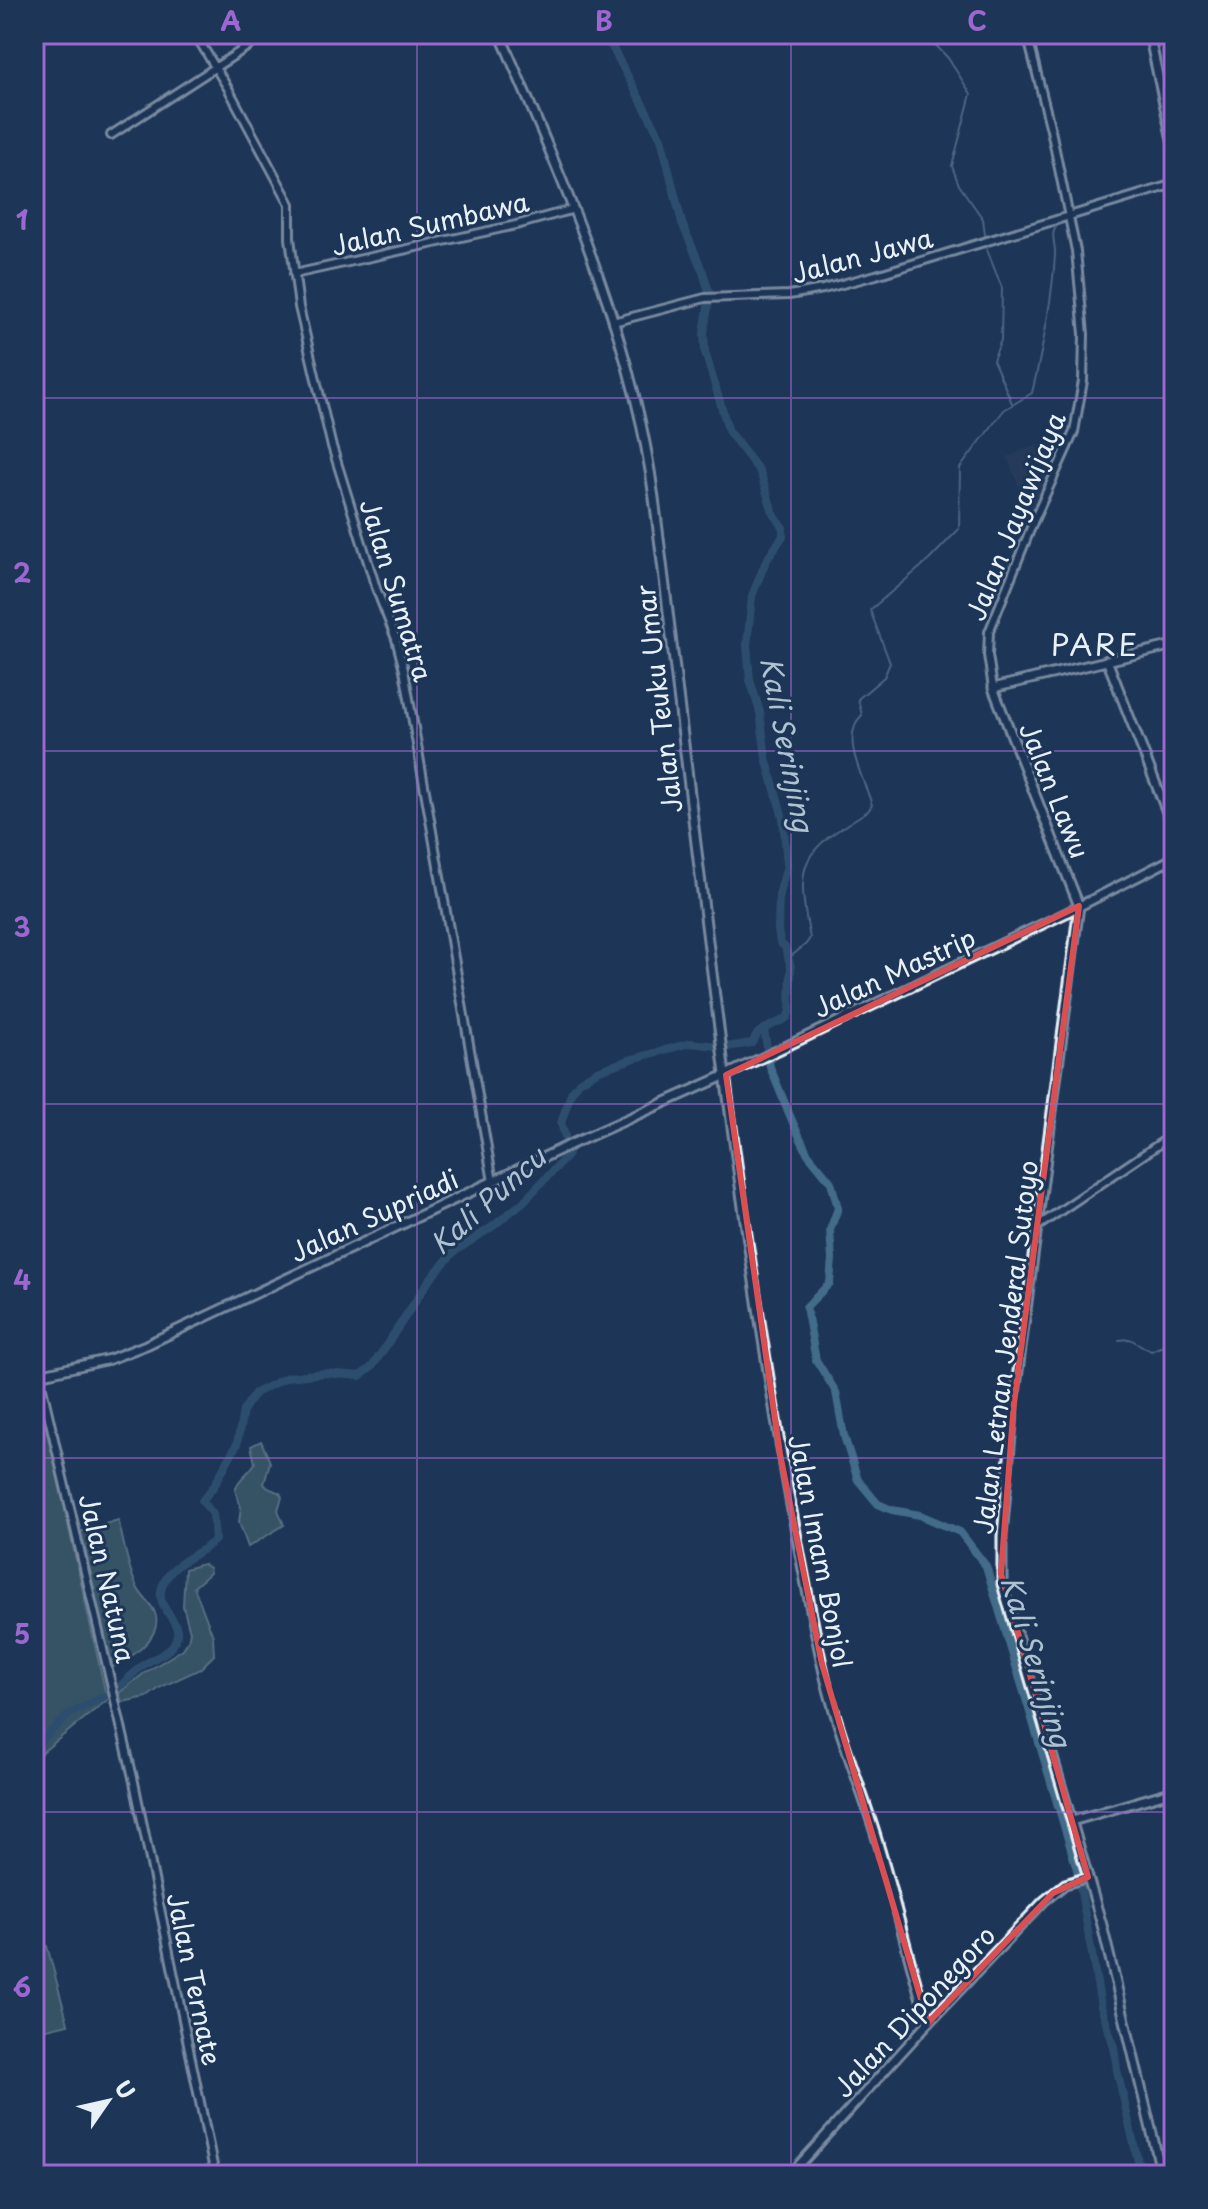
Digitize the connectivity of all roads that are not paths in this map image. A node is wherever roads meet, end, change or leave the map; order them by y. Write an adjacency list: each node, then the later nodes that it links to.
1 (195, 34): 6 (street, Jalan Sumatra)
2 (267, 34): 6 (street)
3 (500, 34): 10 (main road, Jalan Teuku Umar)
4 (1027, 34): 11 (street, Jalan Jayawijaya)
5 (1149, 34): 8 (main road)
6 (216, 67): 7 (street); 12 (street, Jalan Sumatra)
7 (111, 135)
8 (1174, 149)
9 (1174, 184): 11 (street, Jalan Jawa)
10 (574, 209): 12 (street, Jalan Sumbawa); 13 (main road, Jalan Teuku Umar)
11 (1070, 217): 13 (street, Jalan Jawa); 16 (street, Jalan Jayawijaya)
12 (294, 274): 24 (street, Jalan Sumatra)
13 (613, 322): 22 (main road, Jalan Teuku Umar)
14 (1174, 645): 15 (main road)
15 (1107, 660): 16 (main road); 17 (main road)
16 (993, 688): 20 (main road, Jalan Lawu)
17 (1174, 830)
18 (1174, 858): 19 (main road, Jalan Mastrip)
19 (1094, 899): 20 (main road, Jalan Mastrip); 21 (main road)
20 (1079, 906): 21 (main road, Jalan Letnan Jenderal Sutoyo); 22 (main road, Jalan Mastrip)
21 (1077, 923): 25 (main road, Jalan Letnan Jenderal Sutoyo)
22 (726, 1075): 24 (main road, Jalan Supriadi); 31 (main road, Jalan Imam Bonjol)
23 (1174, 1134): 25 (street)
24 (493, 1182): 26 (main road, Jalan Supriadi)
25 (1038, 1226): 29 (main road, Jalan Letnan Jenderal Sutoyo)
26 (36, 1375): 27 (street, Jalan Natuna)
27 (136, 1791): 32 (street, Jalan Ternate)
28 (1174, 1791): 29 (main road)
29 (1072, 1821): 30 (main road, Jalan Letnan Jenderal Sutoyo)
30 (1081, 1879): 31 (main road, Jalan Diponegoro); 34 (main road, Jalan Letnan Jenderal Sutoyo)
31 (928, 2023): 33 (main road, Jalan Diponegoro)
32 (215, 2175)
33 (790, 2175)
34 (1162, 2175)

